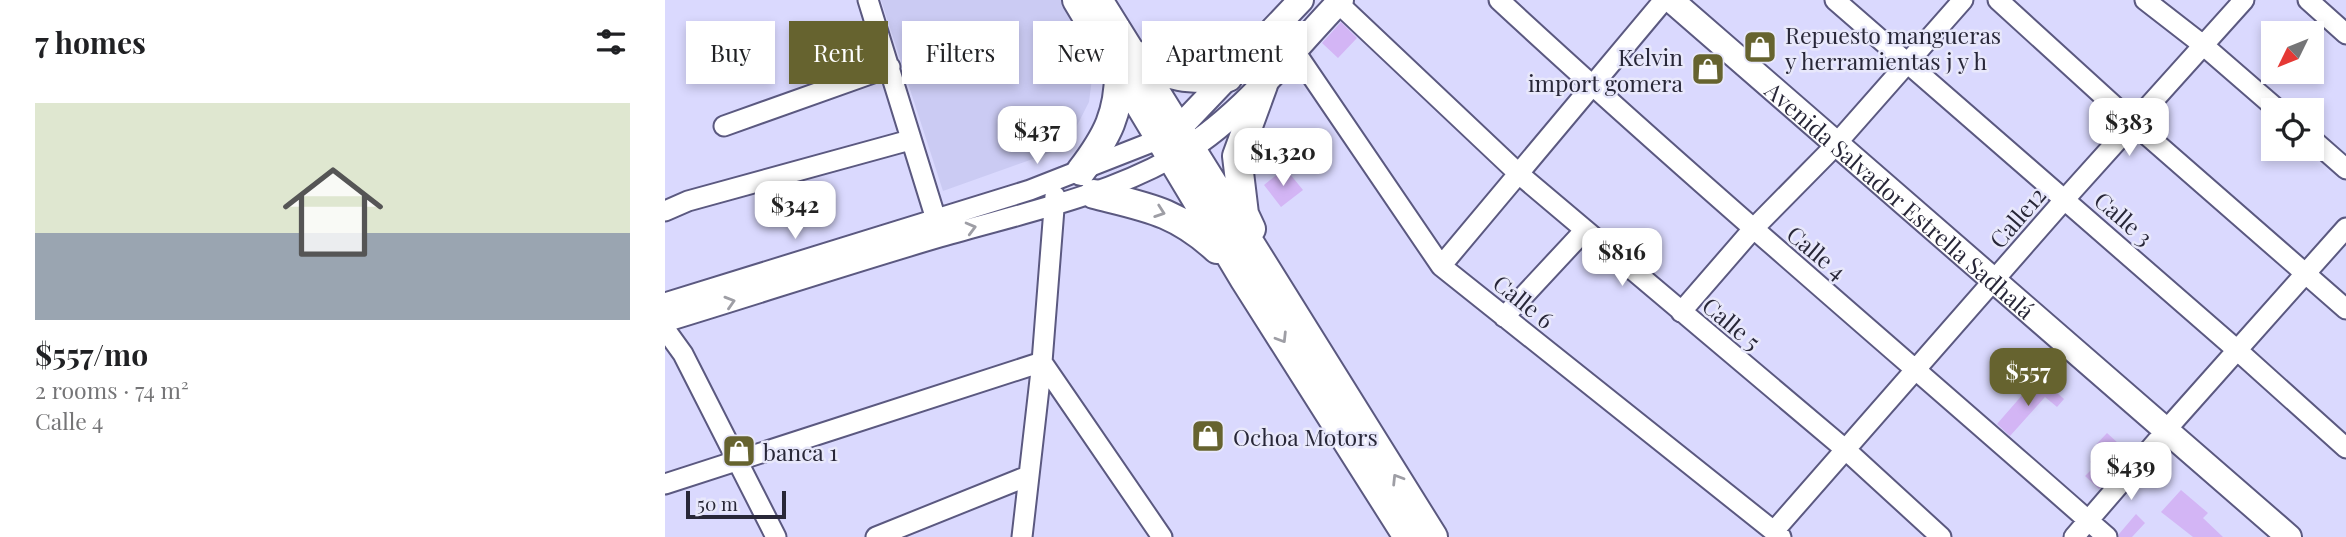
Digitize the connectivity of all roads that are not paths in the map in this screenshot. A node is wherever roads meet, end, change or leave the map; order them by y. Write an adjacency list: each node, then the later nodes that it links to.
1 (869, 0): 22 (street)
2 (1077, 0): 14 (highway)
3 (1098, 0): 15 (highway)
4 (1301, 0): 16 (main road)
5 (1499, 0): 27 (street, Calle 4)
6 (1835, 0): 20 (street, Calle 3)
7 (1963, 0): 20 (street)
8 (1998, 0): 29 (street)
9 (2145, 0): 19 (street)
10 (2308, 0): 17 (street)
11 (1339, 2): 18 (main road); 36 (street, Calle 5)
12 (1661, 2): 27 (street); 33 (main road, Avenida Salvador Estrella Sadhalá)
13 (2233, 4): 19 (street, Calle12)
14 (1093, 21)
15 (1107, 21)
16 (1281, 21)
17 (2346, 34)
18 (1307, 36)
19 (2203, 45): 28 (street); 29 (street, Calle12)
20 (1906, 63): 33 (street); 38 (street, Calle 3)
21 (1128, 66): 32 (highway)
22 (890, 67): 30 (street); 31 (street)
23 (1307, 69): 45 (street, Calle 6)
24 (1120, 84): 37 (highway)
25 (1222, 84): 32 (main road)
26 (1263, 85): 32 (main road); 52 (highway)
27 (1592, 86): 36 (street); 43 (street, Calle 4)
28 (2265, 98)
29 (2133, 123): 38 (street, Calle12); 46 (street)
30 (724, 126)
31 (910, 140): 40 (street); 41 (street)
32 (1176, 143): 37 (street); 47 (highway); 52 (highway)
33 (1832, 149): 43 (street); 48 (main road, Avenida Salvador Estrella Sadhalá)
34 (2324, 150): 35 (street)
35 (2346, 169)
36 (1519, 174): 44 (street, Calle 5); 45 (street)
37 (1077, 182): 39 (street); 39 (street); 41 (street); 47 (highway, one-way to 47)
38 (2065, 199): 48 (street, Calle12); 56 (street, Calle 3)
39 (1055, 205): 41 (street, one-way to 39); 57 (street)
40 (665, 211)
41 (938, 228): 49 (street); 54 (street, one-way to 41)
42 (2346, 228): 46 (street)
43 (1752, 229): 51 (street); 58 (street, Calle 4)
44 (1585, 230): 51 (street, Calle 5); 53 (street)
45 (1440, 266): 53 (street, Calle 6)
46 (2306, 275): 50 (street); 56 (street)
47 (1245, 280): 71 (highway, one-way to 71)
48 (1990, 287): 58 (street, Calle12); 59 (main road, Avenida Salvador Estrella Sadhalá)
49 (665, 303)
50 (2346, 309)
51 (1681, 312): 61 (street, Calle 5)
52 (1295, 316): 72 (highway, one-way to 52)
53 (1504, 317): 66 (street, Calle 6)
54 (665, 322)
55 (665, 329): 62 (street)
56 (2237, 350): 59 (street); 60 (street, Calle 3)
57 (1042, 362): 62 (street); 63 (street); 70 (street)
58 (1916, 369): 61 (street, Calle12); 65 (street, Calle 4)
59 (2161, 436): 65 (street); 76 (main road, Avenida Salvador Estrella Sadhalá); 77 (main road, Avenida Salvador Estrella Sadhalá)
60 (2346, 448)
61 (1846, 450): 66 (street, Calle12); 73 (street, Calle 5)
62 (738, 462): 64 (street); 67 (street)
63 (1028, 476): 68 (street); 69 (street)
64 (665, 484)
65 (2088, 521): 74 (street); 75 (street, Calle 4)
66 (1777, 534)
67 (776, 537)
68 (876, 537)
69 (1022, 537)
70 (1162, 537)
71 (1408, 537)
72 (1433, 537)
73 (1941, 537)
74 (2074, 537)
75 (2106, 537)
76 (2268, 537)
77 (2289, 537)

